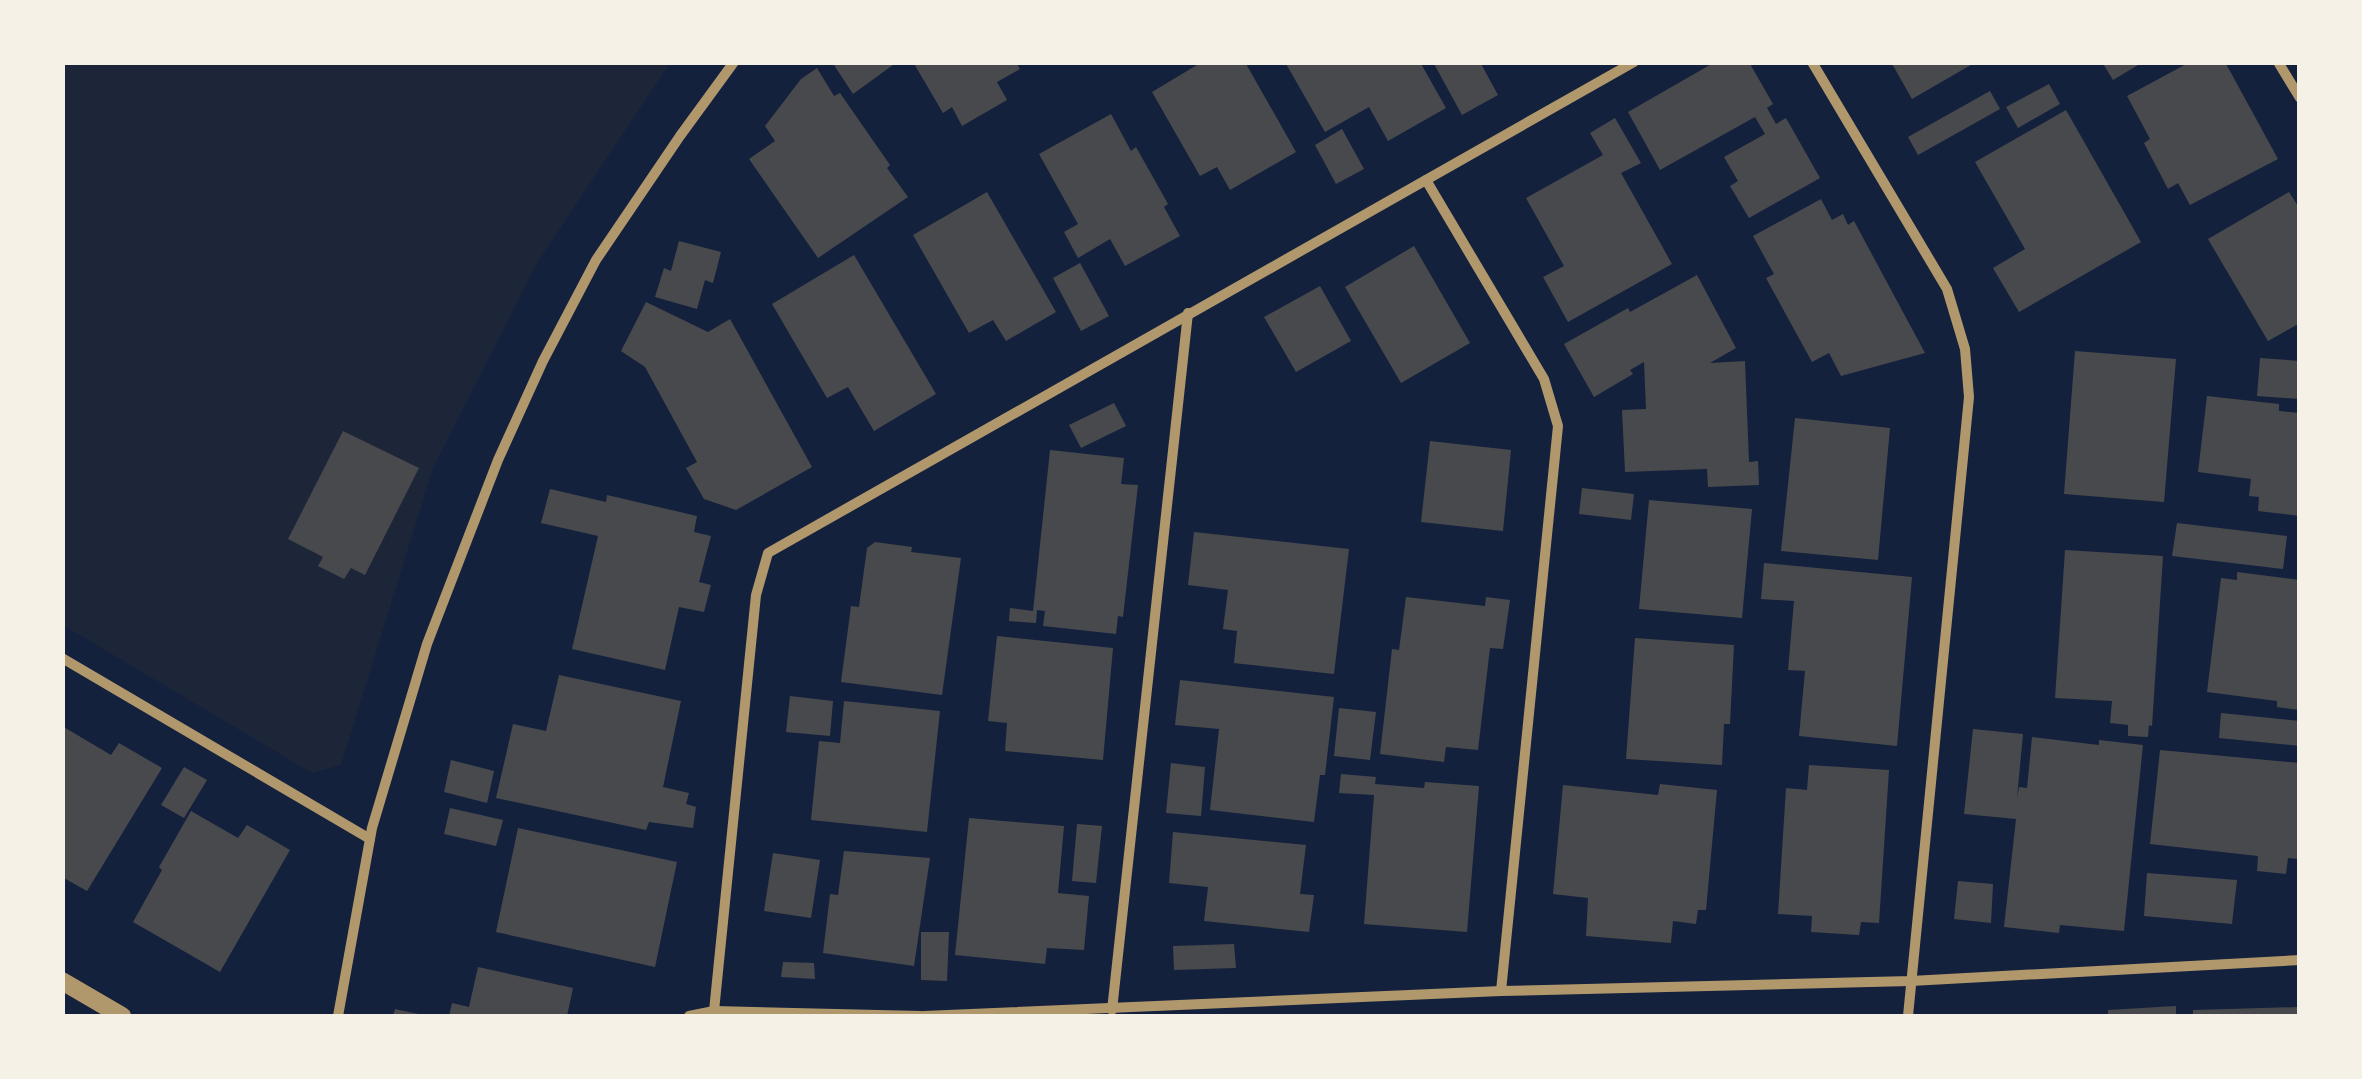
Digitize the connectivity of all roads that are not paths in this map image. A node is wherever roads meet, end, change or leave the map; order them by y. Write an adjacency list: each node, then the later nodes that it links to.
1 (734, 62): 9 (street)
2 (1634, 62): 6 (street)
3 (1812, 62): 12 (street)
4 (2278, 62): 5 (street)
5 (2300, 98)
6 (1426, 180): 7 (street); 13 (street)
7 (1188, 313): 14 (street); 15 (street)
8 (62, 658): 9 (street)
9 (370, 840): 17 (street)
10 (2300, 960): 12 (street)
11 (62, 981): 16 (street)
12 (1910, 981): 13 (street); 20 (street)
13 (1501, 991): 14 (street)
14 (1112, 1010): 19 (street)
15 (714, 1012): 18 (street); 19 (street)
16 (122, 1016)
17 (338, 1016)
18 (689, 1016)
19 (922, 1016)
20 (1908, 1016)

